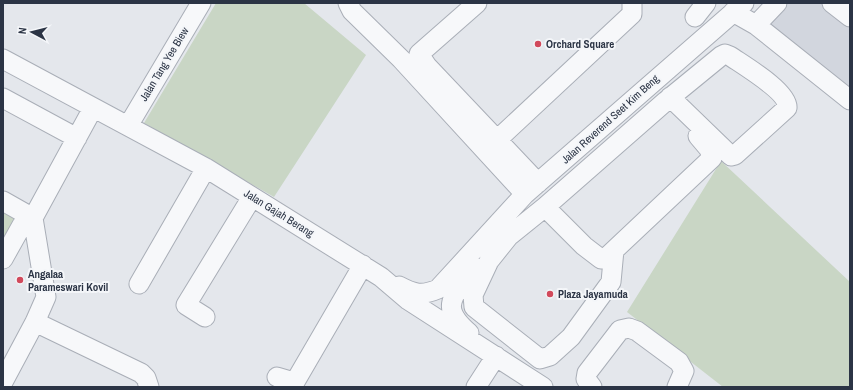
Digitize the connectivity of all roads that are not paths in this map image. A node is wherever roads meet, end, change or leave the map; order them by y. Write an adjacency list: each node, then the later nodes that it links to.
1 (201, 3): 18 (street, Jalan Tang Yee Biew)
2 (348, 3): 12 (street)
3 (462, 3): 12 (street)
4 (477, 3): 20 (street)
5 (632, 3): 20 (street)
6 (777, 3): 10 (street)
7 (832, 3): 9 (street)
8 (736, 7): 10 (street); 13 (street, Jalan Reverend Seet Kim Beng)
9 (850, 17)
10 (756, 25): 16 (street)
11 (3, 59): 17 (street, Jalan Gajah Berang)
12 (401, 59): 22 (street)
13 (651, 83): 15 (street); 22 (street, Jalan Reverend Seet Kim Beng)
14 (3, 98): 19 (street)
15 (668, 99): 15 (street); 25 (street); 28 (street)
16 (850, 100)
17 (93, 108): 18 (street, Jalan Gajah Berang); 19 (street)
18 (128, 126): 21 (street, Jalan Gajah Berang)
19 (77, 138): 26 (street)
20 (497, 140): 22 (street)
21 (206, 168): 23 (street, Jalan Gajah Berang); 32 (street)
22 (532, 189): 27 (street, Jalan Reverend Seet Kim Beng)
23 (252, 197): 30 (street, Jalan Gajah Berang); 33 (street)
24 (3, 201): 26 (street)
25 (545, 207): 28 (street); 28 (street)
26 (33, 218): 29 (street); 34 (street)
27 (482, 242): 31 (street, Jalan Reverend Seet Kim Beng); 35 (street, Jalan Reverend Seet Kim Beng)
28 (614, 250)
29 (3, 260)
30 (363, 265): 31 (street, Jalan Gajah Berang); 37 (street)
31 (381, 276): 35 (street, Jalan Gajah Berang)
32 (139, 284)
33 (205, 316)
34 (36, 322): 36 (street); 38 (street)
35 (496, 356): 39 (street); 40 (street, Jalan Gajah Berang)
36 (3, 382)
37 (288, 382)
38 (149, 387)
39 (476, 387)
40 (543, 387)
41 (592, 387): 42 (street)
42 (677, 387)

